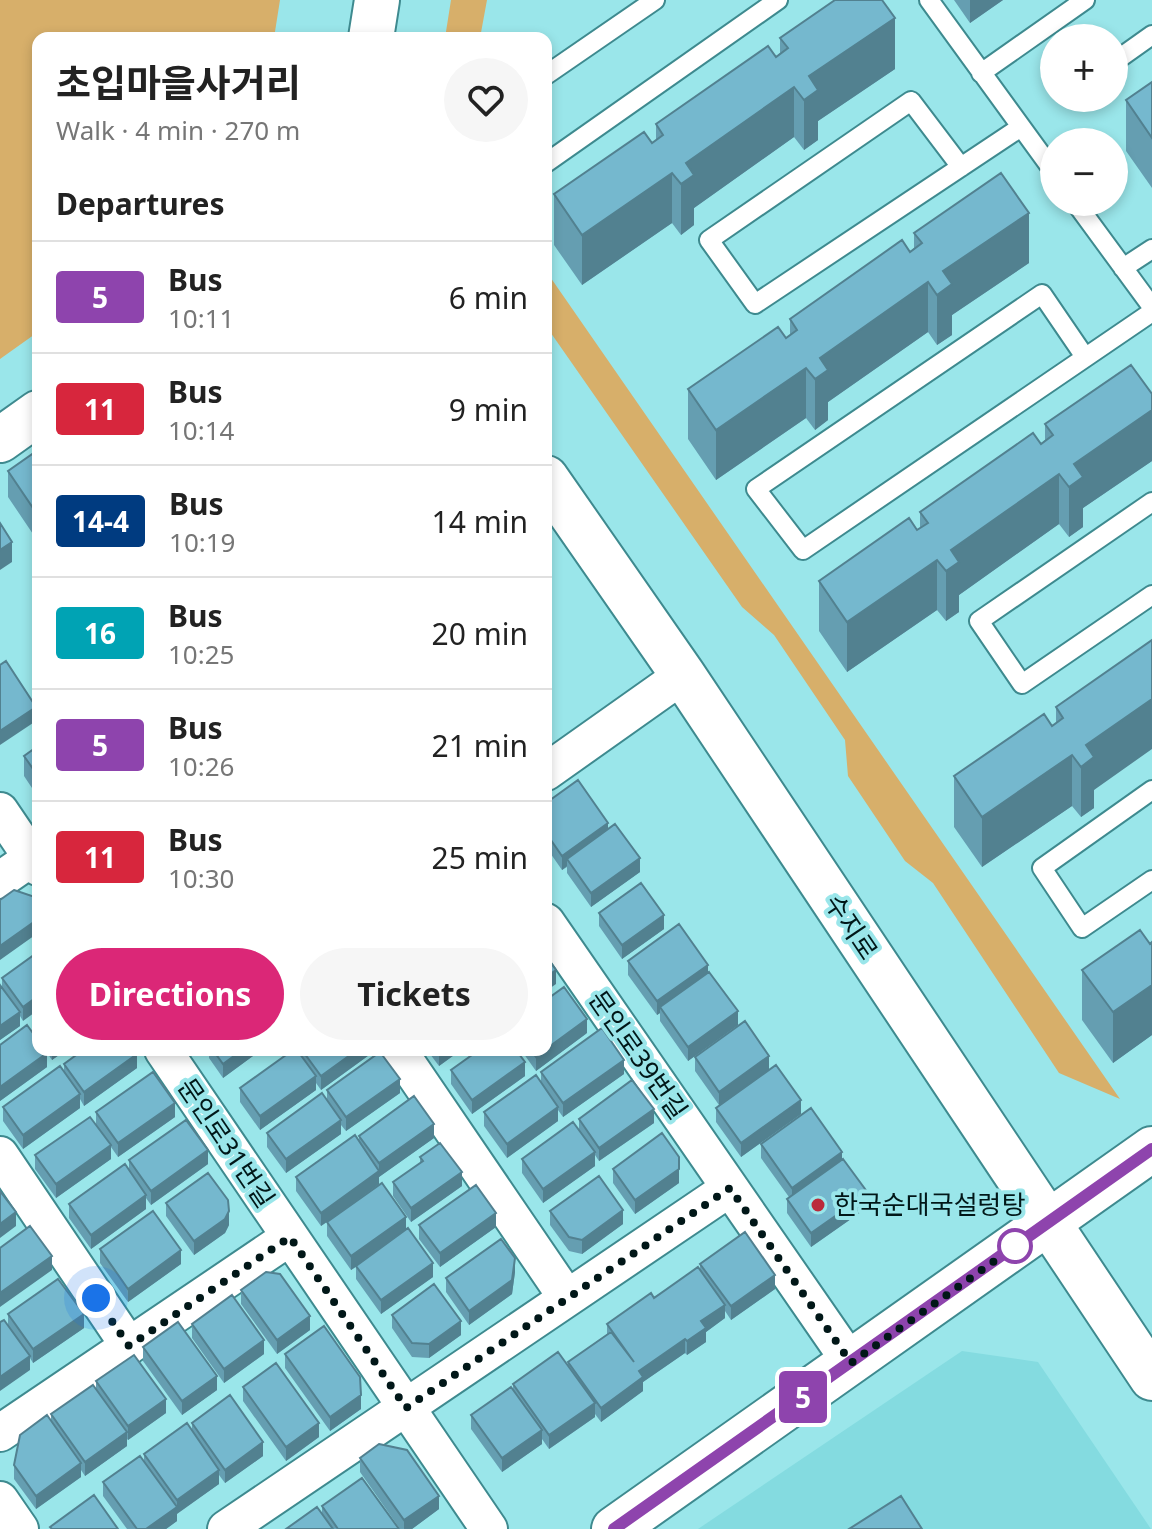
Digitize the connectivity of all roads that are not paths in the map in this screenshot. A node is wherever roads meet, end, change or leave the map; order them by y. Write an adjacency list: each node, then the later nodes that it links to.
1 (377, 0): 7 (main road)
2 (655, 0): 11 (lane)
3 (778, 0): 15 (lane)
4 (929, 0): 12 (lane)
5 (1085, 0): 6 (lane)
6 (1060, 24)
7 (372, 32)
8 (1152, 35): 10 (lane)
9 (1040, 40): 12 (lane)
10 (1128, 52)
11 (552, 71)
12 (981, 73): 13 (lane)
13 (1021, 127): 14 (lane); 16 (lane)
14 (1040, 153)
15 (552, 159)
16 (961, 167): 16 (lane)
17 (1085, 216): 19 (lane)
18 (1152, 249): 19 (lane)
19 (1123, 268): 20 (lane)
20 (1152, 310): 21 (lane)
21 (1085, 357): 21 (lane)
22 (32, 417): 23 (main road)
23 (0, 440)
24 (552, 487): 27 (main road, 수지로)
25 (1152, 502): 26 (lane)
26 (1152, 595)
27 (683, 675): 28 (street); 41 (main road, 수지로)
28 (552, 768)
29 (1152, 790): 34 (lane)
30 (0, 811): 31 (street)
31 (32, 859)
32 (32, 864): 33 (street)
33 (0, 880)
34 (1152, 880)
35 (552, 931): 40 (street, 문인로39번길)
36 (167, 1056): 42 (street, 문인로31번길)
37 (402, 1056): 43 (street)
38 (1152, 1149): 41 (main road)
39 (0, 1155): 44 (street)
40 (730, 1188): 43 (street); 45 (street, 문인로39번길)
41 (1049, 1222): 45 (main road); 46 (main road, 수지로)
42 (290, 1237): 44 (street, 문인로31번길); 47 (street, 문인로31번길)
43 (567, 1298): 47 (street)
44 (129, 1346): 48 (street, 문인로31번길)
45 (851, 1363): 53 (main road)
46 (1152, 1378)
47 (406, 1408): 51 (street); 52 (street, 문인로31번길)
48 (0, 1433)
49 (0, 1500): 50 (street)
50 (20, 1529)
51 (226, 1529)
52 (489, 1529)
53 (614, 1529)

